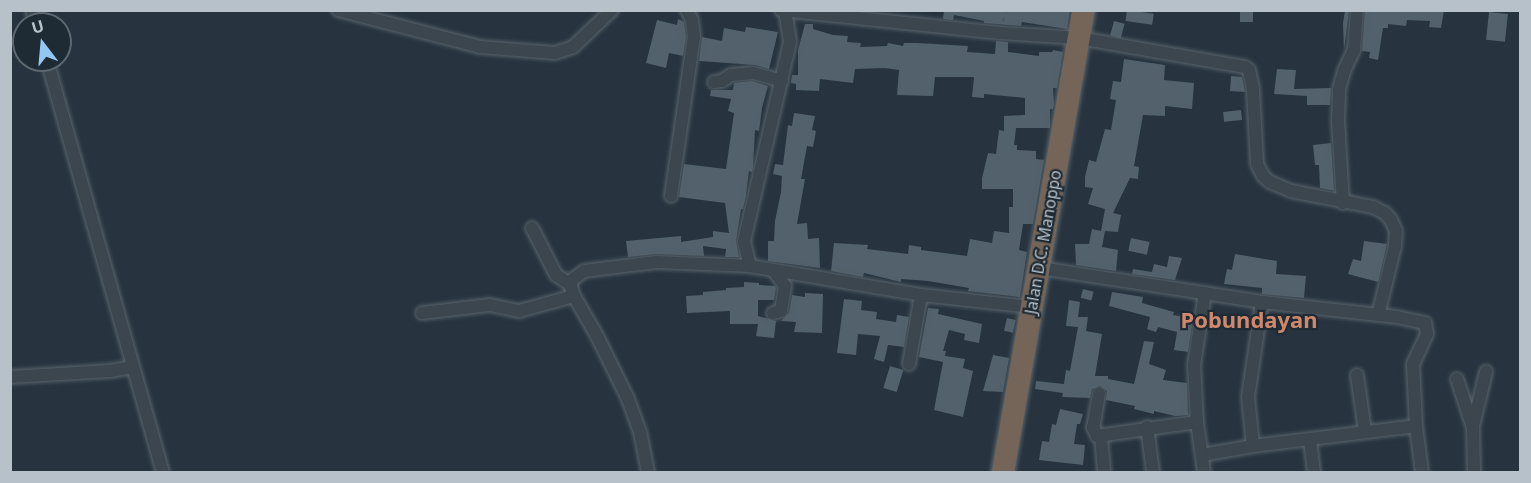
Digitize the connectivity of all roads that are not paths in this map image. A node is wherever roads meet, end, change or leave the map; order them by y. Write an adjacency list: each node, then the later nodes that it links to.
1 (338, 10): 2 (street)
2 (612, 10)
3 (687, 10): 11 (street)
4 (1084, 10): 7 (highway, Jalan D.C. Manoppo)
5 (1357, 10): 12 (street)
6 (784, 11): 7 (street); 9 (street)
7 (1079, 38): 12 (street); 15 (highway, Jalan D.C. Manoppo)
8 (50, 72): 26 (street)
9 (782, 81): 10 (street); 14 (street)
10 (714, 82)
11 (671, 196)
12 (1343, 202): 24 (street)
13 (532, 228): 17 (street)
14 (750, 266): 16 (street); 17 (street)
15 (1040, 268): 18 (street); 21 (highway, Jalan D.C. Manoppo)
16 (774, 271): 19 (street); 23 (street)
17 (572, 290): 22 (street); 42 (street)
18 (1205, 293): 20 (street); 32 (street)
19 (921, 295): 21 (street); 25 (street)
20 (1262, 302): 24 (street); 39 (street)
21 (1032, 307): 43 (highway, Jalan D.C. Manoppo)
22 (422, 313)
23 (773, 313)
24 (1378, 315): 33 (street)
25 (909, 364)
26 (133, 367): 29 (street); 41 (street)
27 (1486, 372): 35 (street)
28 (1357, 375): 36 (street)
29 (10, 376)
30 (1457, 379): 35 (street)
31 (1099, 394): 37 (street)
32 (1197, 422): 34 (street); 40 (street)
33 (1416, 426): 36 (street); 48 (street)
34 (1148, 427): 37 (street); 45 (street)
35 (1473, 428): 49 (street)
36 (1365, 431): 38 (street)
37 (1101, 436): 44 (street)
38 (1310, 440): 39 (street); 47 (street)
39 (1253, 446): 40 (street)
40 (1202, 455): 46 (street)
41 (163, 472)
42 (648, 472)
43 (1003, 472)
44 (1104, 472)
45 (1153, 472)
46 (1204, 472)
47 (1314, 472)
48 (1422, 472)
49 (1474, 472)

